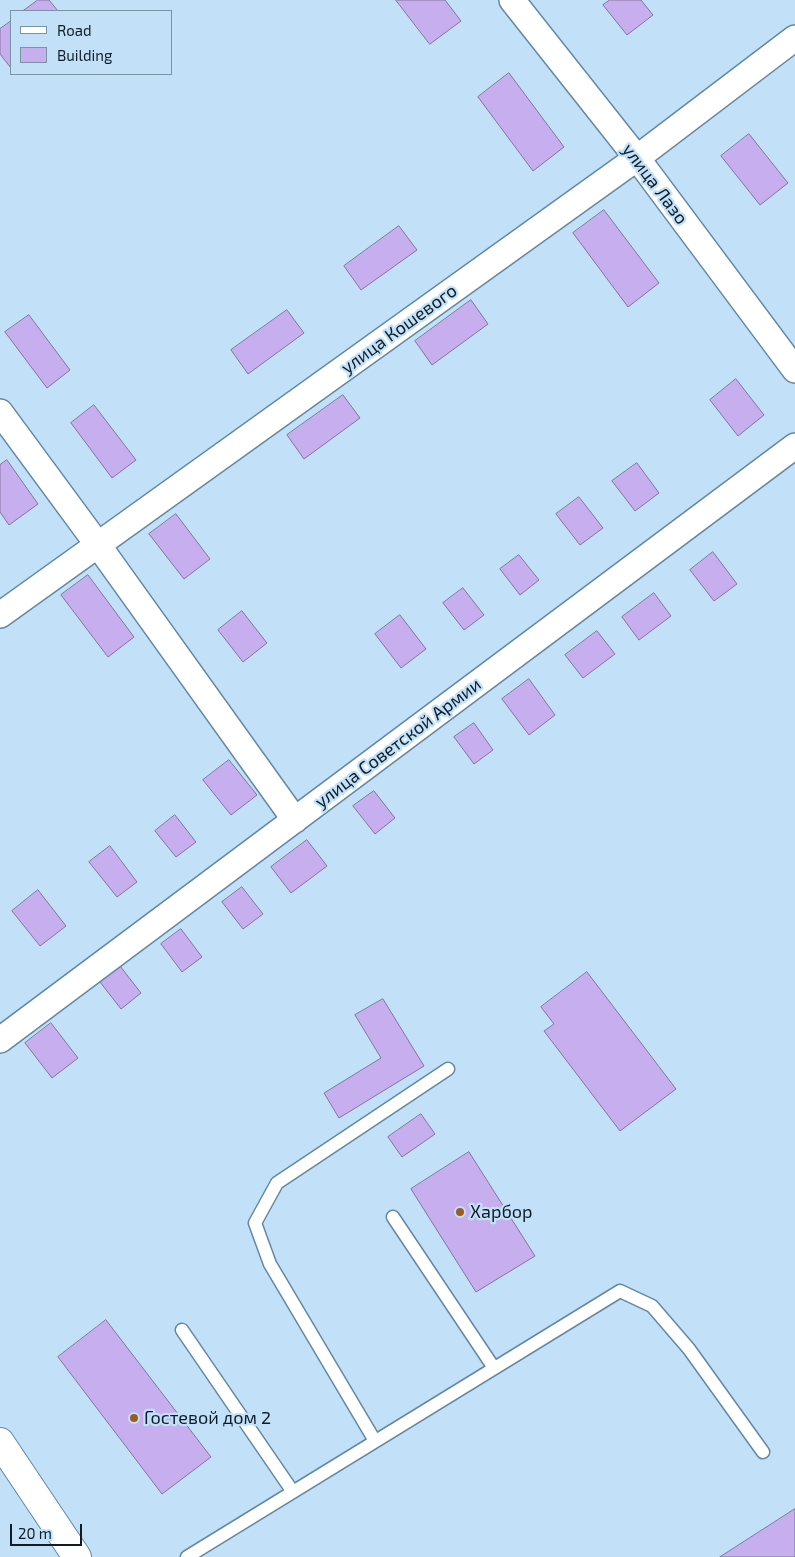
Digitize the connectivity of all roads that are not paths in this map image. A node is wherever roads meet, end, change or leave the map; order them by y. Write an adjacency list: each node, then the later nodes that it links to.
1 (512, 0): 3 (street, улица Лазо)
2 (795, 38): 3 (street, улица Кошевого)
3 (637, 158): 4 (street, улица Лазо); 7 (street, улица Кошевого)
4 (795, 370)
5 (0, 412): 7 (street)
6 (795, 446): 9 (street, улица Советской Армии)
7 (98, 545): 8 (street, улица Кошевого); 9 (street)
8 (0, 616)
9 (295, 820): 10 (street, улица Советской Армии)
10 (0, 1040)
11 (448, 1069): 15 (lane)
12 (393, 1217): 14 (lane)
13 (182, 1330): 18 (lane)
14 (494, 1368): 15 (lane); 17 (lane)
15 (374, 1441): 18 (lane)
16 (0, 1442): 19 (main road)
17 (763, 1452)
18 (293, 1492): 20 (lane)
19 (77, 1557)
20 (187, 1557)

